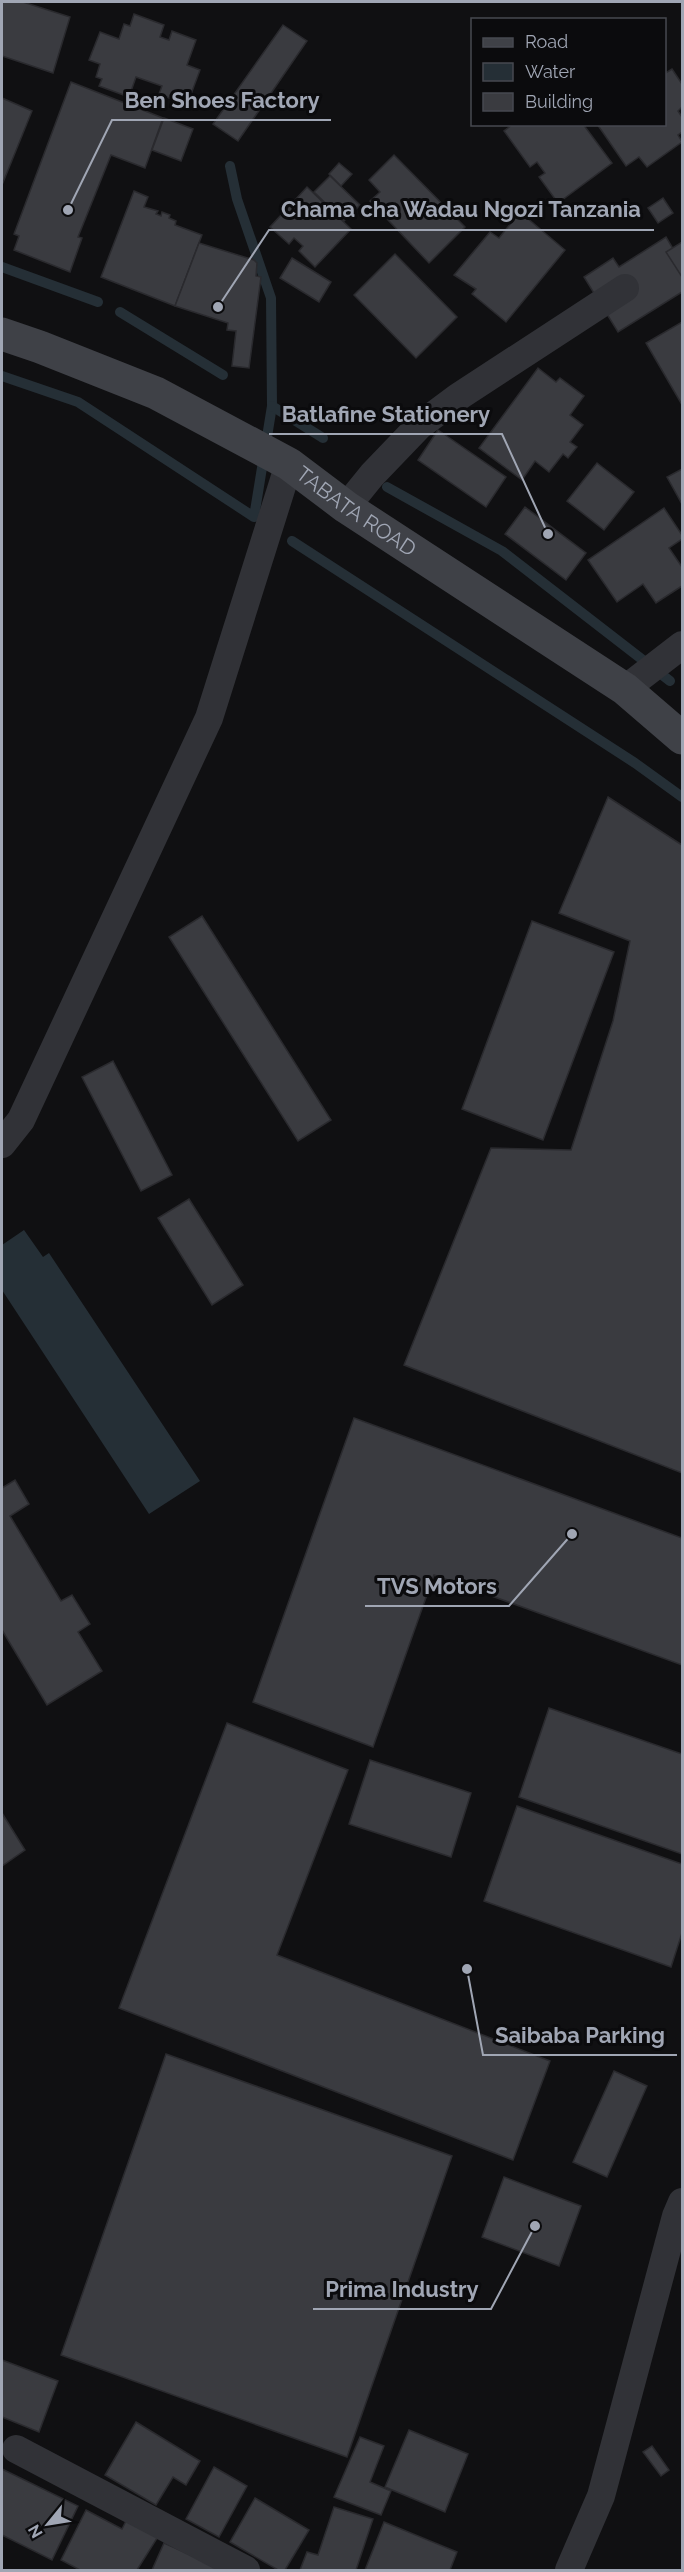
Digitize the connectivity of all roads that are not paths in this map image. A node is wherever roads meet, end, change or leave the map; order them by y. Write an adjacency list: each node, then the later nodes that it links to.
1 (625, 288): 4 (street)
2 (2, 334): 3 (main road, TABATA ROAD)
3 (290, 464): 4 (main road, TABATA ROAD); 8 (street)
4 (346, 507): 6 (main road, TABATA ROAD)
5 (682, 645): 6 (street)
6 (625, 689): 7 (main road, TABATA ROAD)
7 (682, 738)
8 (2, 1144)
9 (682, 2202): 12 (street)
10 (16, 2449): 11 (street)
11 (246, 2571)
12 (569, 2571)

